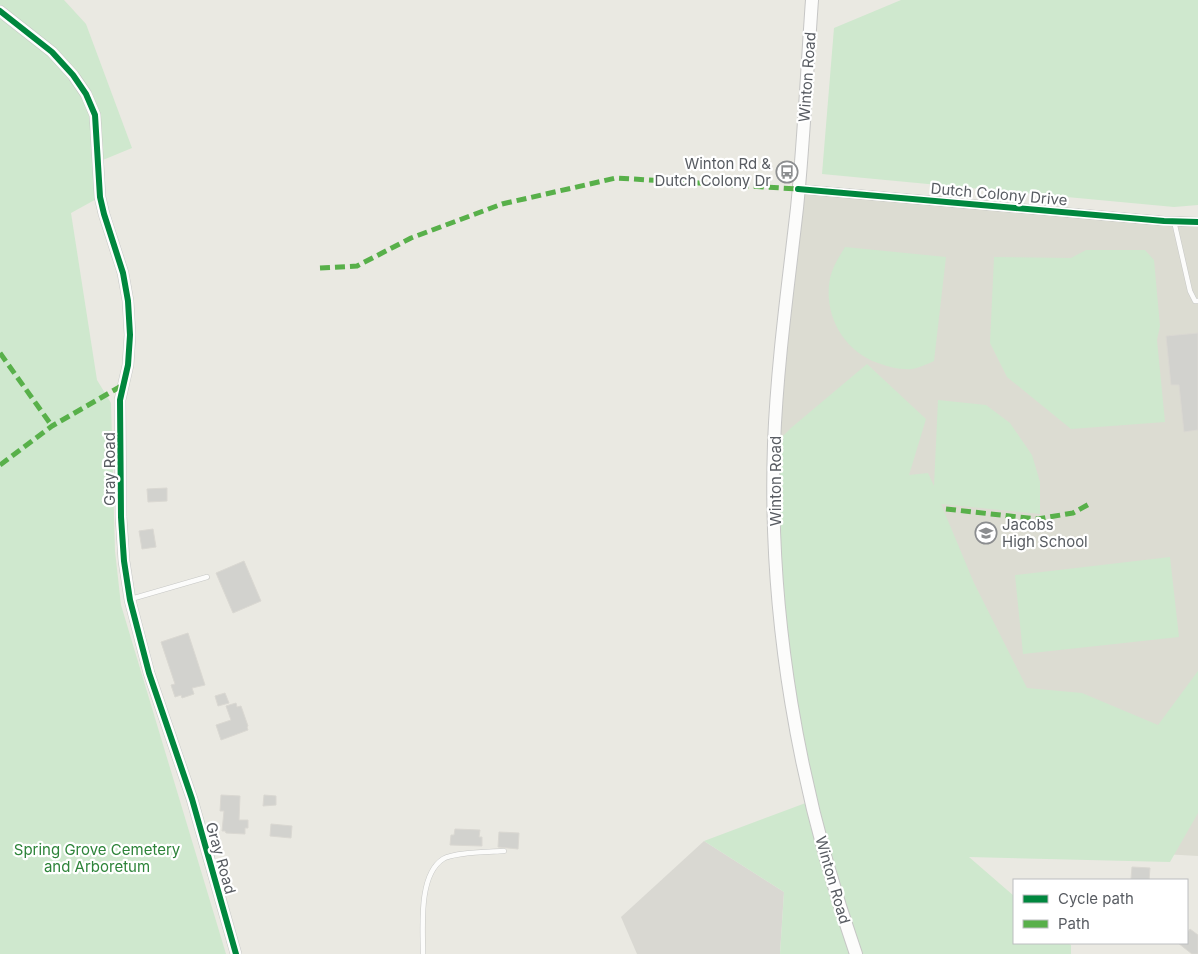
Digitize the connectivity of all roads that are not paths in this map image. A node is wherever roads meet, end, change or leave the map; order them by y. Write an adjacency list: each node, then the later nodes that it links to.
1 (812, 0): 3 (main road, Winton Road)
2 (0, 11): 8 (street, Gray Road)
3 (798, 189): 4 (street, Dutch Colony Drive); 12 (main road, Winton Road)
4 (1174, 221): 5 (street, Dutch Colony Drive); 6 (lane)
5 (1198, 222)
6 (1198, 301)
7 (207, 577): 8 (lane)
8 (130, 600): 10 (street, Gray Road)
9 (504, 850): 11 (lane)
10 (236, 954)
11 (423, 954)
12 (856, 954)

